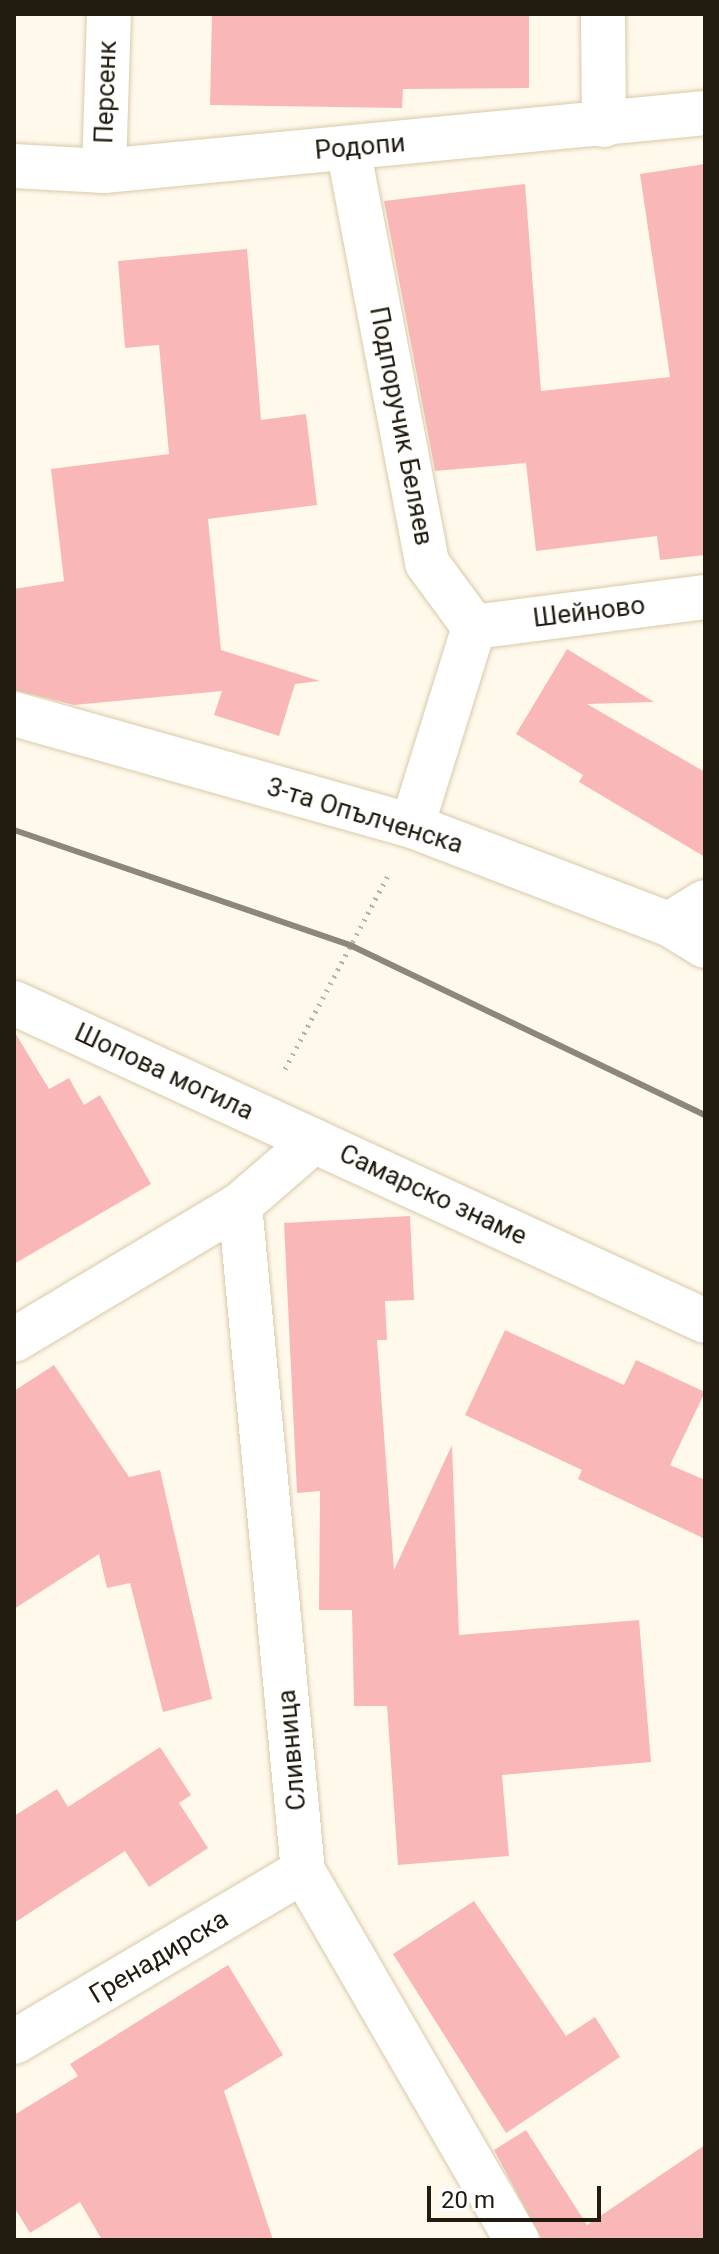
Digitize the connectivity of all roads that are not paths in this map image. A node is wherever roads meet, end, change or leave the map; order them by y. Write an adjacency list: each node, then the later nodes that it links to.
1 (109, 14): 7 (street, Персенк)
2 (603, 14): 4 (street)
3 (705, 113): 4 (street, Родопи)
4 (604, 125): 5 (street, Родопи)
5 (348, 148): 7 (street, Родопи); 9 (street, Подпоручик Беляев)
6 (14, 166): 7 (street, Родопи)
7 (104, 171)
8 (705, 597): 9 (street, Шейново)
9 (474, 627): 11 (street)
10 (14, 714): 11 (street, 3-та Опълченска)
11 (412, 826): 12 (street, 3-та Опълченска)
12 (693, 924)
13 (14, 1003): 14 (street, Шопова могила)
14 (314, 1141): 15 (street, Самарско знаме); 16 (street, Самарско знаме)
15 (240, 1205): 17 (street, Самарско знаме); 18 (street, Сливница)
16 (705, 1321)
17 (14, 1340)
18 (303, 1871): 19 (street, Гренадирска); 20 (street, Сливница)
19 (14, 2042)
20 (517, 2240)

